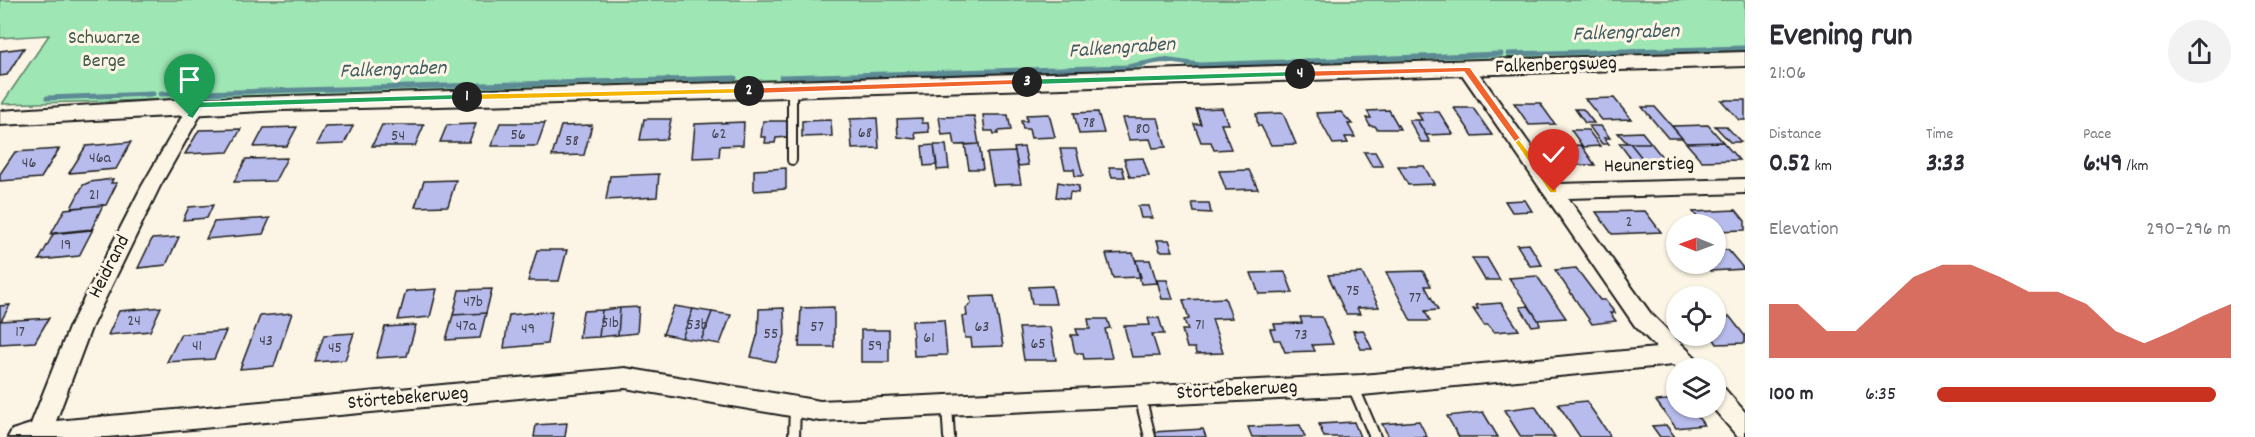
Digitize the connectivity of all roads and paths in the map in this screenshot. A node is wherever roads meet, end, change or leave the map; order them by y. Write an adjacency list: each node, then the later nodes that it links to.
1 (1745, 59): 2 (street, Falkenbergsweg)
2 (1467, 69): 3 (street, Falkenbergsweg); 8 (street)
3 (792, 90): 4 (street, Falkenbergsweg); 6 (lane)
4 (197, 105): 5 (street, Falkenbergsweg); 17 (street, Heidrand)
5 (0, 118)
6 (792, 160)
7 (1745, 186): 8 (street, Heunerstieg)
8 (1554, 191): 9 (street)
9 (1681, 358)
10 (1666, 363): 11 (street, Störtebekerweg)
11 (1353, 386): 12 (street, Störtebekerweg); 21 (lane)
12 (1140, 396): 13 (street, Störtebekerweg); 20 (lane)
13 (947, 405): 14 (street, Störtebekerweg); 19 (lane)
14 (795, 406): 17 (street, Störtebekerweg); 18 (lane)
15 (1726, 407): 16 (street)
16 (1745, 429)
17 (32, 436)
18 (794, 437)
19 (949, 437)
20 (1150, 437)
21 (1375, 437)

